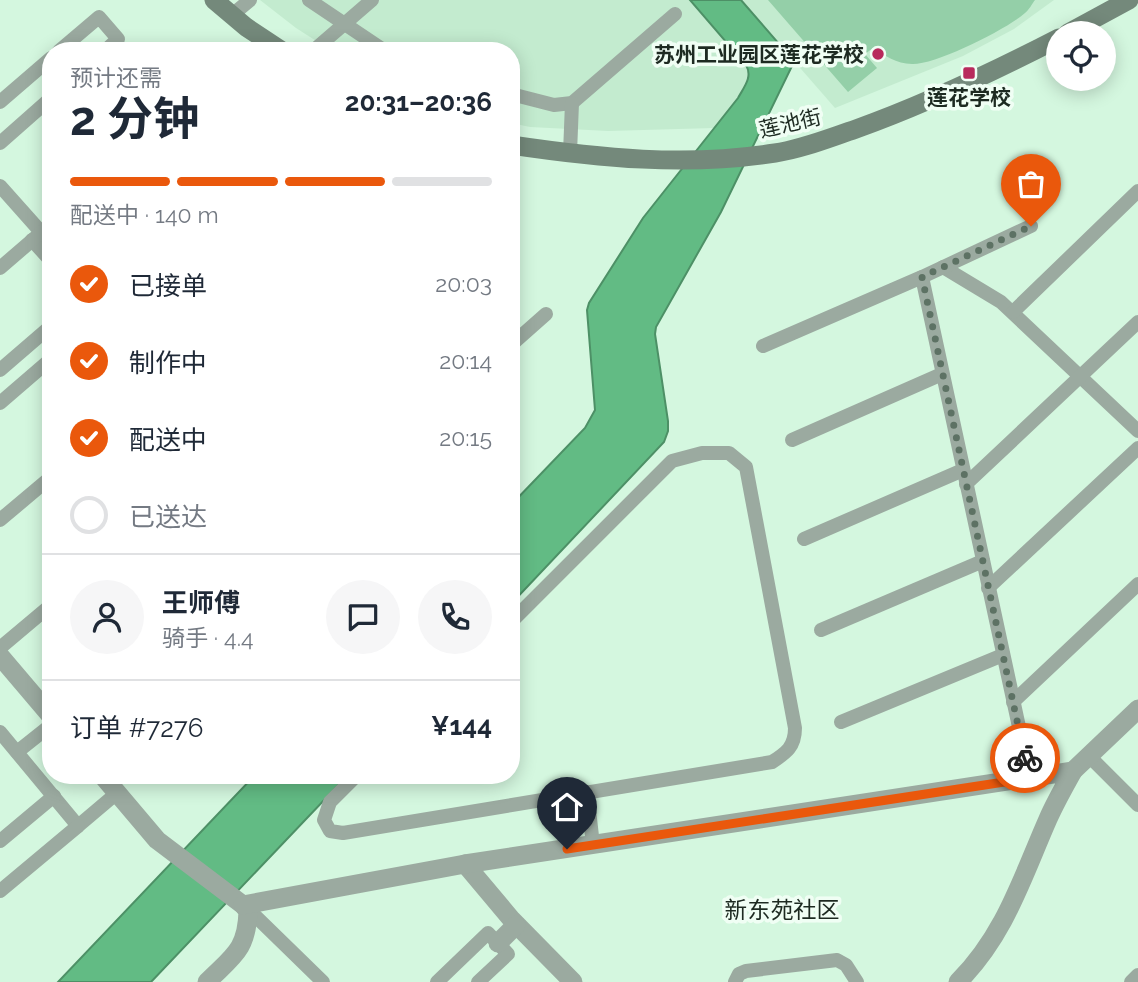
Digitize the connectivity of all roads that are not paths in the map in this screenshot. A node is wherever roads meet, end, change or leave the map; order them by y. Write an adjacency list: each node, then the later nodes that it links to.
1 (214, 0): 7 (main road)
2 (250, 0): 7 (lane)
3 (309, 0): 9 (lane)
4 (372, 0): 9 (lane)
5 (1129, 0): 8 (main road)
6 (675, 13): 19 (lane)
7 (232, 16): 12 (main road)
8 (1090, 21)
9 (345, 24): 13 (lane); 14 (lane)
10 (70, 42): 11 (lane)
11 (115, 42)
12 (269, 42)
13 (324, 42)
14 (372, 42)
15 (1046, 45): 23 (main road, 莲池街)
16 (42, 66): 18 (lane)
17 (520, 96): 19 (lane)
18 (0, 102)
19 (572, 103): 23 (lane)
20 (42, 106): 21 (lane)
21 (0, 143)
22 (520, 146): 23 (main road, 莲池街)
23 (570, 153)
24 (0, 186): 27 (lane)
25 (1138, 191): 31 (lane)
26 (1031, 226): 28 (lane)
27 (41, 232): 29 (lane)
28 (943, 267): 30 (lane); 31 (lane)
29 (0, 268)
30 (922, 277): 36 (lane); 39 (lane)
31 (1013, 312): 40 (lane)
32 (546, 314): 35 (lane)
33 (1138, 322): 40 (lane)
34 (42, 334): 38 (lane)
35 (520, 337)
36 (763, 346)
37 (42, 367): 41 (lane)
38 (0, 370)
39 (942, 374): 43 (lane); 45 (lane)
40 (1080, 376): 42 (lane); 45 (lane)
41 (0, 402)
42 (1138, 431)
43 (792, 440)
44 (1138, 448): 51 (lane)
45 (964, 477): 48 (lane); 49 (lane)
46 (42, 485): 47 (lane)
47 (0, 520)
48 (804, 539)
49 (983, 561): 51 (lane); 54 (lane)
50 (1138, 584): 58 (lane)
51 (988, 588): 56 (lane)
52 (42, 613): 55 (lane)
53 (520, 613): 72 (lane)
54 (821, 630)
55 (0, 648)
56 (1003, 655): 58 (lane); 61 (lane)
57 (0, 656): 59 (street)
58 (1013, 702): 67 (lane)
59 (42, 705)
60 (1138, 709): 65 (street)
61 (841, 722)
62 (42, 731): 64 (lane)
63 (0, 732): 64 (lane)
64 (17, 752): 68 (lane)
65 (1089, 756): 66 (street); 75 (lane)
66 (1073, 771): 67 (street); 92 (street)
67 (1030, 778): 78 (street)
68 (42, 782)
69 (44, 784): 74 (lane)
70 (110, 784): 73 (street)
71 (348, 784): 72 (lane)
72 (587, 792): 78 (lane)
73 (117, 793): 76 (lane); 81 (street)
74 (54, 796): 76 (lane); 77 (lane)
75 (1138, 805)
76 (78, 825): 80 (lane)
77 (0, 841)
78 (593, 845): 79 (street)
79 (465, 864): 81 (street); 82 (street)
80 (0, 891)
81 (243, 905): 85 (street); 86 (lane)
82 (516, 925): 83 (street); 89 (street)
83 (498, 943): 87 (lane); 88 (lane)
84 (1138, 975): 93 (lane)
85 (206, 982)
86 (323, 982)
87 (438, 982)
88 (478, 982)
89 (573, 982)
90 (735, 982): 91 (lane)
91 (857, 982)
92 (958, 982)
93 (1131, 982)

